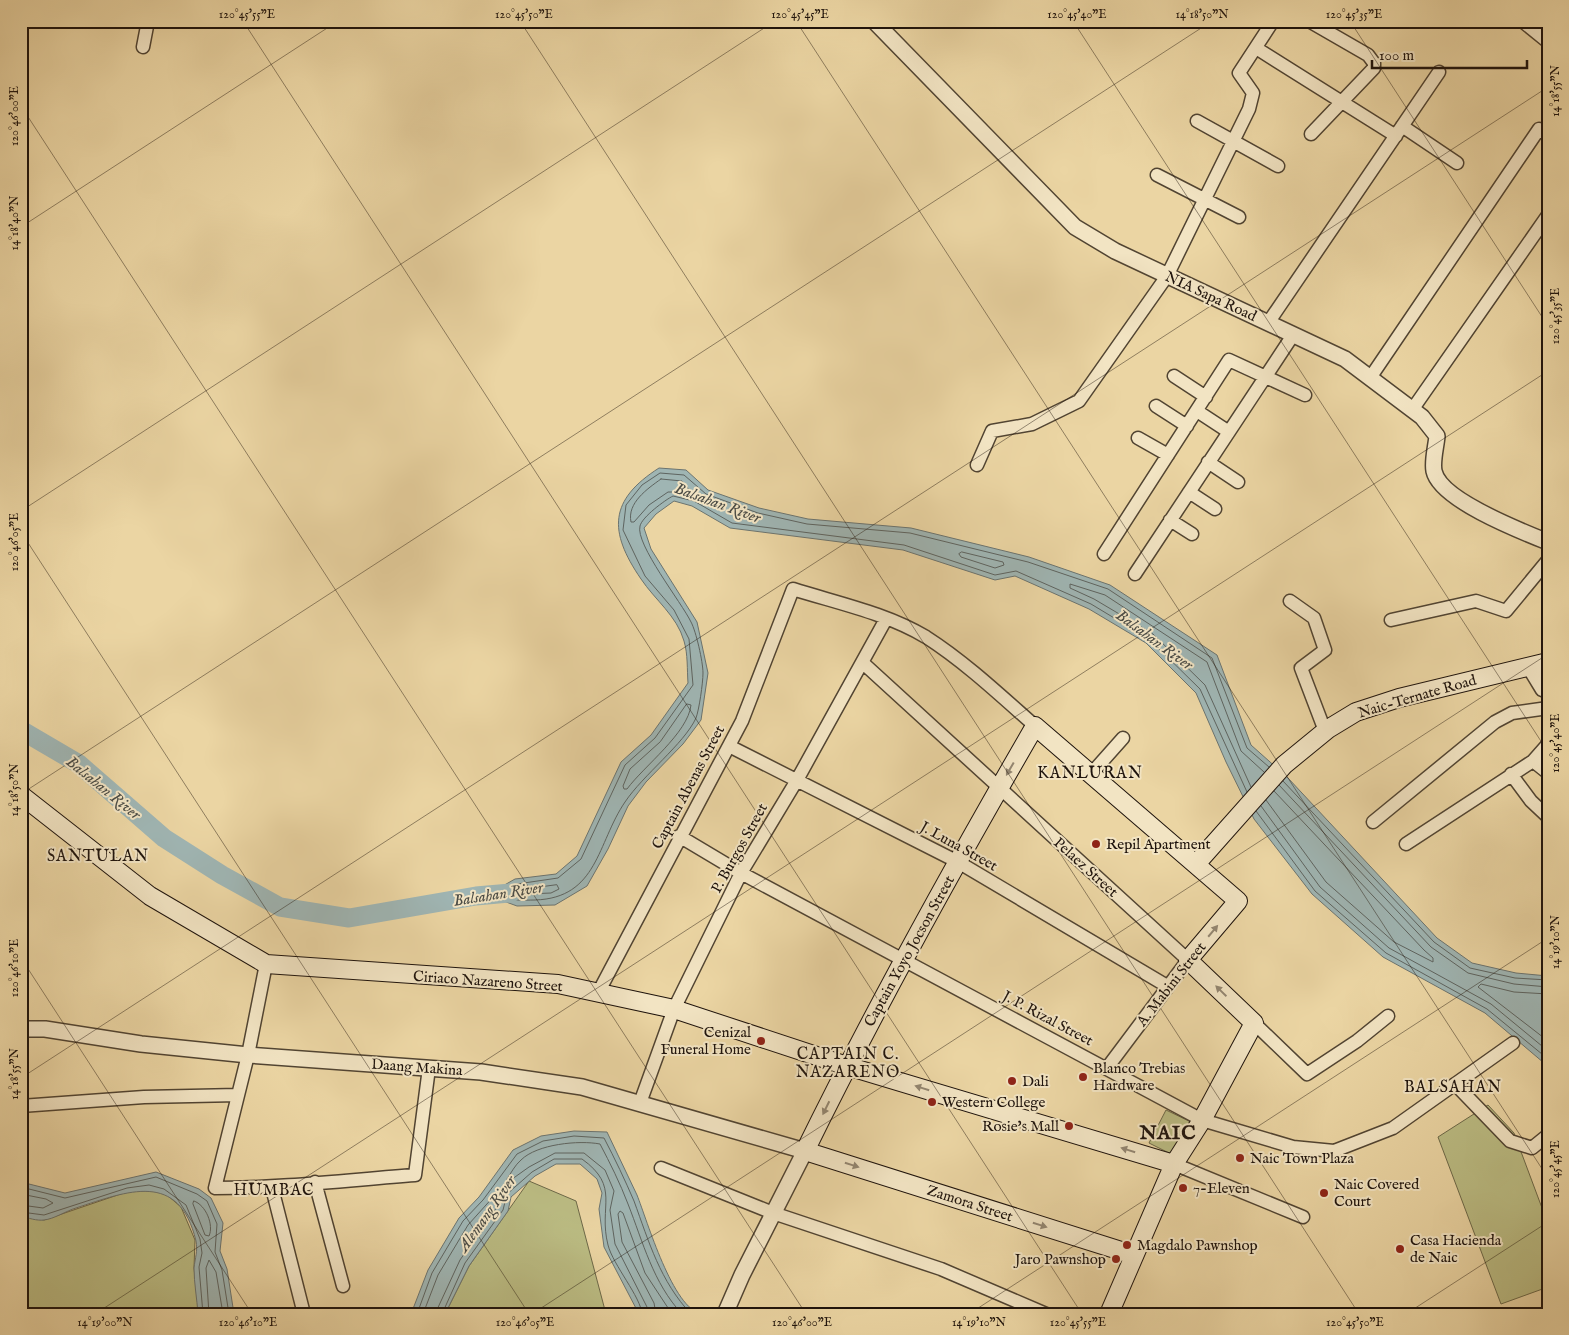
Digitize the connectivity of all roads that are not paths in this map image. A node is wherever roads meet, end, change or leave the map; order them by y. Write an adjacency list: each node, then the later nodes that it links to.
1 (148, 21): 7 (street)
2 (874, 21): 22 (street, NIA Sapa Road)
3 (1273, 21): 8 (street)
4 (1309, 21): 10 (street)
5 (1527, 23): 6 (street)
6 (1548, 42)
7 (143, 47)
8 (1256, 48): 10 (street); 15 (street)
9 (1439, 72): 12 (street)
10 (1341, 102): 12 (street); 13 (street)
11 (1198, 121): 15 (street)
12 (1399, 131): 16 (street); 23 (street)
13 (1311, 134)
14 (1548, 135): 27 (street)
15 (1233, 140): 17 (street); 19 (street)
16 (1457, 163)
17 (1278, 166)
18 (1157, 175): 19 (street)
19 (1204, 200): 21 (street); 22 (street)
20 (1548, 215): 32 (street)
21 (1239, 217)
22 (1167, 276): 23 (street, NIA Sapa Road); 38 (street)
23 (1268, 323): 24 (street, NIA Sapa Road)
24 (1293, 335): 26 (street); 27 (street, NIA Sapa Road)
25 (1174, 376): 29 (street)
26 (1265, 377): 28 (street); 29 (street); 34 (street)
27 (1370, 378): 32 (street, NIA Sapa Road)
28 (1305, 395)
29 (1206, 397): 31 (street)
30 (1156, 406): 33 (street)
31 (1197, 410): 33 (street); 34 (street)
32 (1412, 410): 44 (street, NIA Sapa Road)
33 (1187, 426): 36 (street)
34 (1228, 432): 37 (street)
35 (1138, 438): 36 (street)
36 (1168, 455): 45 (street)
37 (1208, 462): 39 (street); 40 (street)
38 (977, 465)
39 (1238, 482)
40 (1189, 492): 41 (street); 42 (street)
41 (1215, 509)
42 (1170, 520): 43 (street); 47 (street)
43 (1192, 534)
44 (1548, 542)
45 (1104, 554)
46 (1548, 560): 50 (street)
47 (1135, 574)
48 (1290, 601): 57 (street)
49 (886, 619): 51 (street, P. Burgos Street); 56 (street); 60 (street, Captain Abenas Street)
50 (1391, 620)
51 (863, 663): 65 (street, P. Burgos Street); 66 (street, Pelaez Street)
52 (1547, 663): 53 (main road, Naic-Ternate Road); 54 (street)
53 (1528, 667): 54 (street); 57 (main road, Naic-Ternate Road)
54 (1542, 690): 55 (street)
55 (1547, 711): 69 (street)
56 (1035, 726): 63 (main road); 66 (main road, Captain Yoyo Jocson Street, one-way to 66)
57 (1325, 731): 73 (main road, Naic-Ternate Road)
58 (1123, 738): 63 (street)
59 (1548, 744): 61 (street)
60 (728, 746): 65 (street, J. Luna Street); 70 (street, Captain Abenas Street)
61 (1533, 761): 62 (street); 64 (street)
62 (1548, 773)
63 (1092, 774): 73 (main road)
64 (1511, 774): 68 (street); 71 (street)
65 (797, 780): 72 (street, J. Luna Street); 74 (street, P. Burgos Street)
66 (999, 788): 72 (main road, Captain Yoyo Jocson Street); 76 (street, Pelaez Street)
67 (21, 795): 77 (main road, Ciriaco Nazareno Street)
68 (1548, 817)
69 (1373, 822)
70 (680, 836): 74 (street, J. P. Rizal Street); 79 (street, Captain Abenas Street)
71 (1406, 844)
72 (958, 862): 75 (main road, Captain Yoyo Jocson Street); 78 (street, J. Luna Street)
73 (1196, 864): 76 (main road, A. Mabini Street, one-way to 73)
74 (741, 873): 75 (street, J. P. Rizal Street); 80 (street, P. Burgos Street)
75 (905, 960): 86 (main road, Captain Yoyo Jocson Street); 88 (street, J. P. Rizal Street)
76 (1188, 960): 78 (street, A. Mabini Street); 82 (main road, Pelaez Street, one-way to 76)
77 (266, 964): 79 (main road, Ciriaco Nazareno Street); 85 (street)
78 (1167, 986): 88 (street, A. Mabini Street)
79 (598, 993): 80 (main road, Ciriaco Nazareno Street)
80 (674, 1010): 86 (main road, Ciriaco Nazareno Street); 91 (street, P. Burgos Street)
81 (1388, 1016): 82 (street, Pelaez Street)
82 (1254, 1023): 93 (main road)
83 (21, 1029): 85 (street, Daang Makina)
84 (1513, 1043): 89 (street, J. P. Rizal Street)
85 (248, 1056): 87 (street, Daang Makina); 90 (street)
86 (847, 1066): 95 (main road, Captain Yoyo Jocson Street, one-way to 95); 96 (main road, Ciriaco Nazareno Street, one-way to 86)
87 (429, 1068): 91 (street, Daang Makina); 98 (street)
88 (1107, 1068): 93 (street, J. P. Rizal Street)
89 (1455, 1084): 93 (street, J. P. Rizal Street); 94 (street)
90 (238, 1095): 92 (street); 99 (street)
91 (640, 1103): 95 (street, Daang Makina)
92 (21, 1106)
93 (1202, 1120): 96 (main road)
94 (1548, 1135)
95 (805, 1151): 100 (street, Captain Yoyo Jocson Street); 102 (main road, Zamora Street, one-way to 102)
96 (1174, 1164): 101 (street, Ciriaco Nazareno Street); 102 (main road)
97 (661, 1168): 100 (street)
98 (315, 1182): 99 (street); 103 (street)
99 (272, 1188): 104 (street)
100 (774, 1213): 105 (street, Captain Yoyo Jocson Street); 106 (street)
101 (1303, 1217)
102 (1134, 1255): 107 (main road)
103 (343, 1286)
104 (304, 1314)
105 (725, 1314)
106 (1046, 1314)
107 (1109, 1314)

